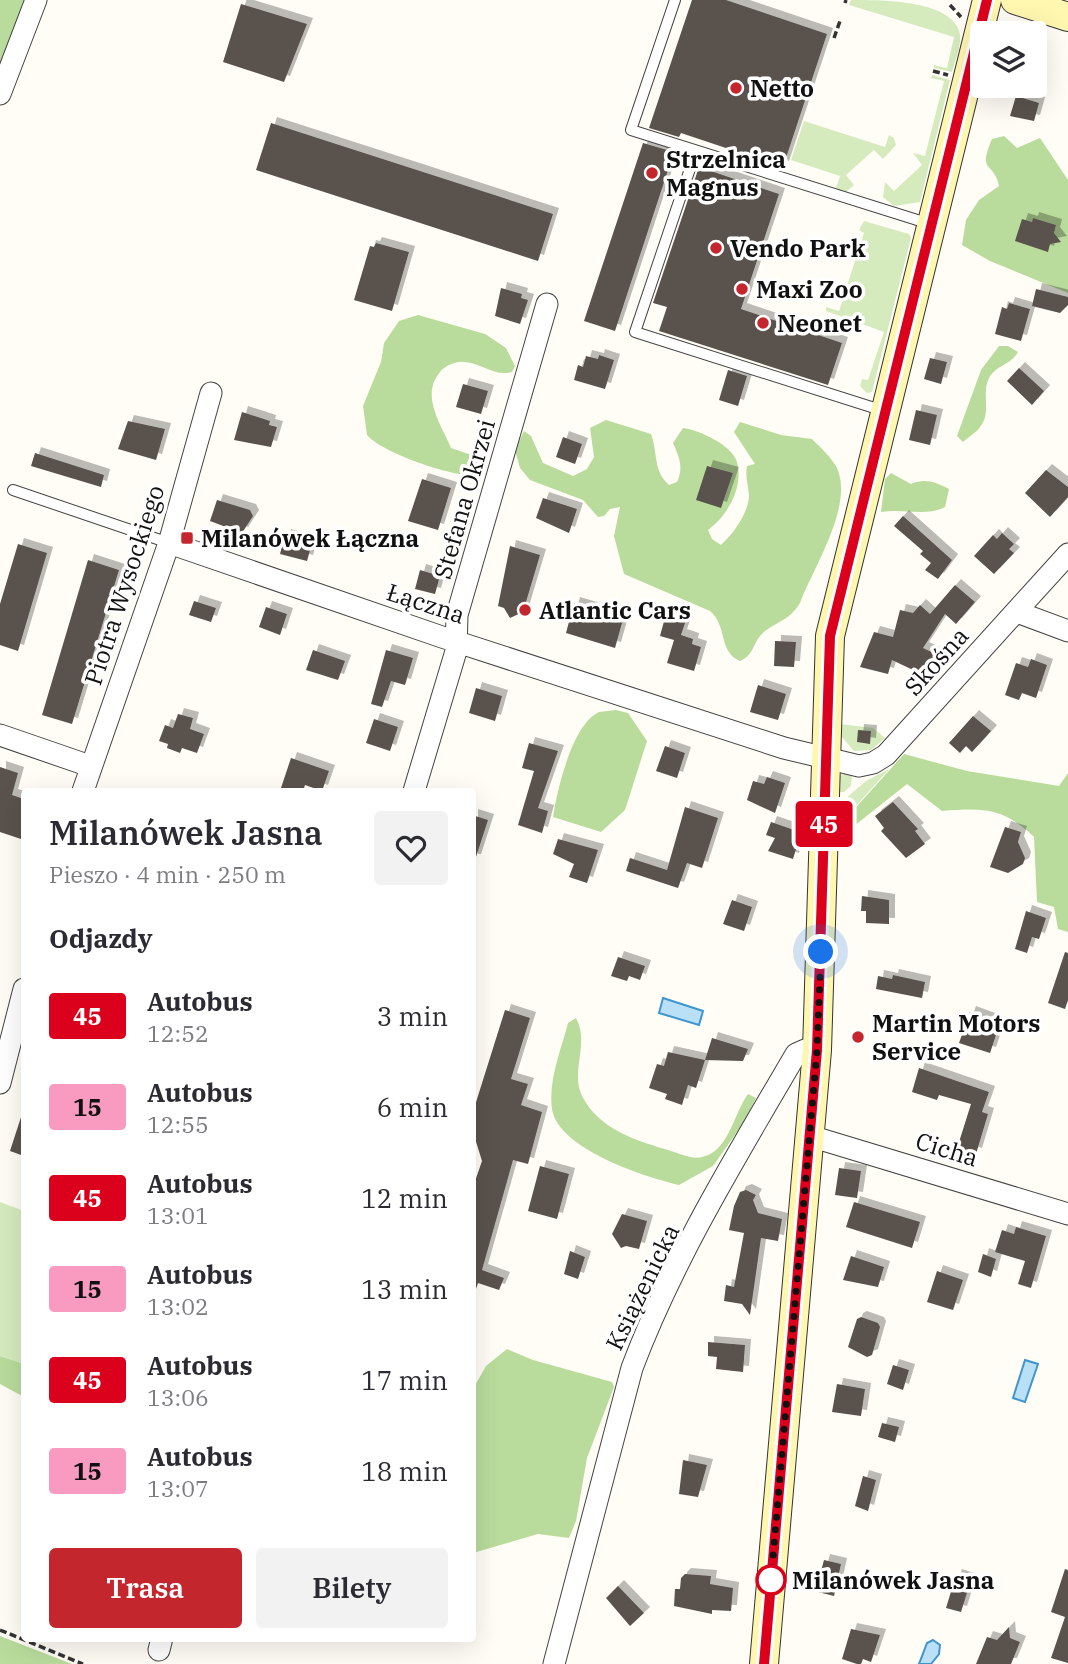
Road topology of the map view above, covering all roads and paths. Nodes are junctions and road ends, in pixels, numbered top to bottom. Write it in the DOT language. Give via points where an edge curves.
graph roads {
  1 [pos="36,0"];
  2 [pos="675,0"];
  3 [pos="987,0"];
  4 [pos="1015,0"];
  5 [pos="1068,17"];
  6 [pos="840,21"];
  7 [pos="834,38"];
  8 [pos="0,94"];
  9 [pos="696,151"];
  10 [pos="930,224"];
  11 [pos="547,304"];
  12 [pos="211,393"];
  13 [pos="885,412"];
  14 [pos="13,490"];
  15 [pos="169,543"];
  16 [pos="1068,554"];
  17 [pos="1017,612"];
  18 [pos="1068,631"];
  19 [pos="457,641"];
  20 [pos="0,735"];
  21 [pos="825,760"];
  22 [pos="90,766"];
  23 [pos="84,788"];
  24 [pos="415,788"];
  25 [pos="21,1001"];
  26 [pos="817,1050"];
  27 [pos="0,1083"];
  28 [pos="810,1136"];
  29 [pos="1068,1214"];
  30 [pos="0,1630"];
  31 [pos="21,1639"];
  32 [pos="29,1642"];
  33 [pos="83,1664"];
  34 [pos="554,1664"];
  35 [pos="764,1664"];
  1 -- 8 [label="street"];
  2 -- 9 [label="lane" via="631,130"];
  3 -- 10 [label="street"];
  4 -- 5 [label="street"];
  6 -- 7 [label="path"];
  9 -- 10 [label="lane"];
  9 -- 13 [label="lane" via="635,332"];
  10 -- 13 [label="street"];
  11 -- 19 [label="street, Stefana Okrzei" via="457,615"];
  12 -- 15 [label="street, Piotra Wysockiego"];
  13 -- 21 [label="street" via="830,636"];
  14 -- 15 [label="lane, Łączna"];
  15 -- 19 [label="street, Łączna"];
  15 -- 22 [label="street, Piotra Wysockiego"];
  16 -- 17 [label="street, Skośna"];
  17 -- 18 [label="street"];
  17 -- 21 [label="street, Skośna" via="880,760 859,766"];
  19 -- 21 [label="street, Łączna"];
  19 -- 24 [label="street, Stefana Okrzei"];
  20 -- 22 [label="street"];
  21 -- 26 [label="street"];
  22 -- 23 [label="street, Piotra Wysockiego"];
  25 -- 27 [label="street"];
  26 -- 28 [label="street"];
  26 -- 34 [label="street, Książenicka" via="796,1054 645,1332"];
  28 -- 29 [label="street, Cicha"];
  28 -- 35 [label="street"];
  30 -- 31 [label="path"];
  32 -- 33 [label="path"];
}
